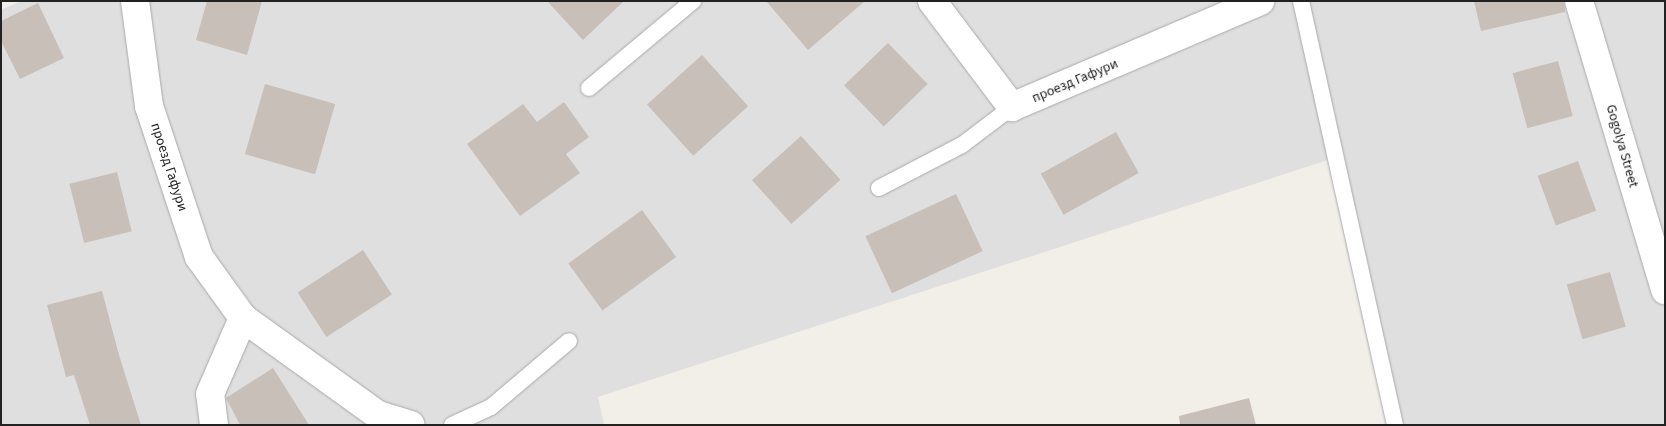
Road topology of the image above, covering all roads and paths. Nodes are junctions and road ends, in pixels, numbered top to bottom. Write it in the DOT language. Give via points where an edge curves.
graph roads {
  1 [pos="135,1"];
  2 [pos="693,1"];
  3 [pos="932,1"];
  4 [pos="1260,1"];
  5 [pos="1301,1"];
  6 [pos="1579,1"];
  7 [pos="589,88"];
  8 [pos="1012,107"];
  9 [pos="879,188"];
  10 [pos="1665,290"];
  11 [pos="242,318"];
  12 [pos="569,341"];
  13 [pos="214,425"];
  14 [pos="411,425"];
  15 [pos="452,425"];
  16 [pos="1395,425"];
  1 -- 11 [label="street, проезд Гафури" via="149,106 199,257"];
  2 -- 7 [label="lane"];
  3 -- 8 [label="street"];
  4 -- 8 [label="street, проезд Гафури"];
  5 -- 16 [label="lane"];
  6 -- 10 [label="street, Gogolya Street"];
  8 -- 9 [label="lane" via="962,146"];
  11 -- 13 [label="street" via="210,394"];
  11 -- 14 [label="street, проезд Гафури" via="378,415"];
  12 -- 15 [label="lane" via="491,407"];
}
